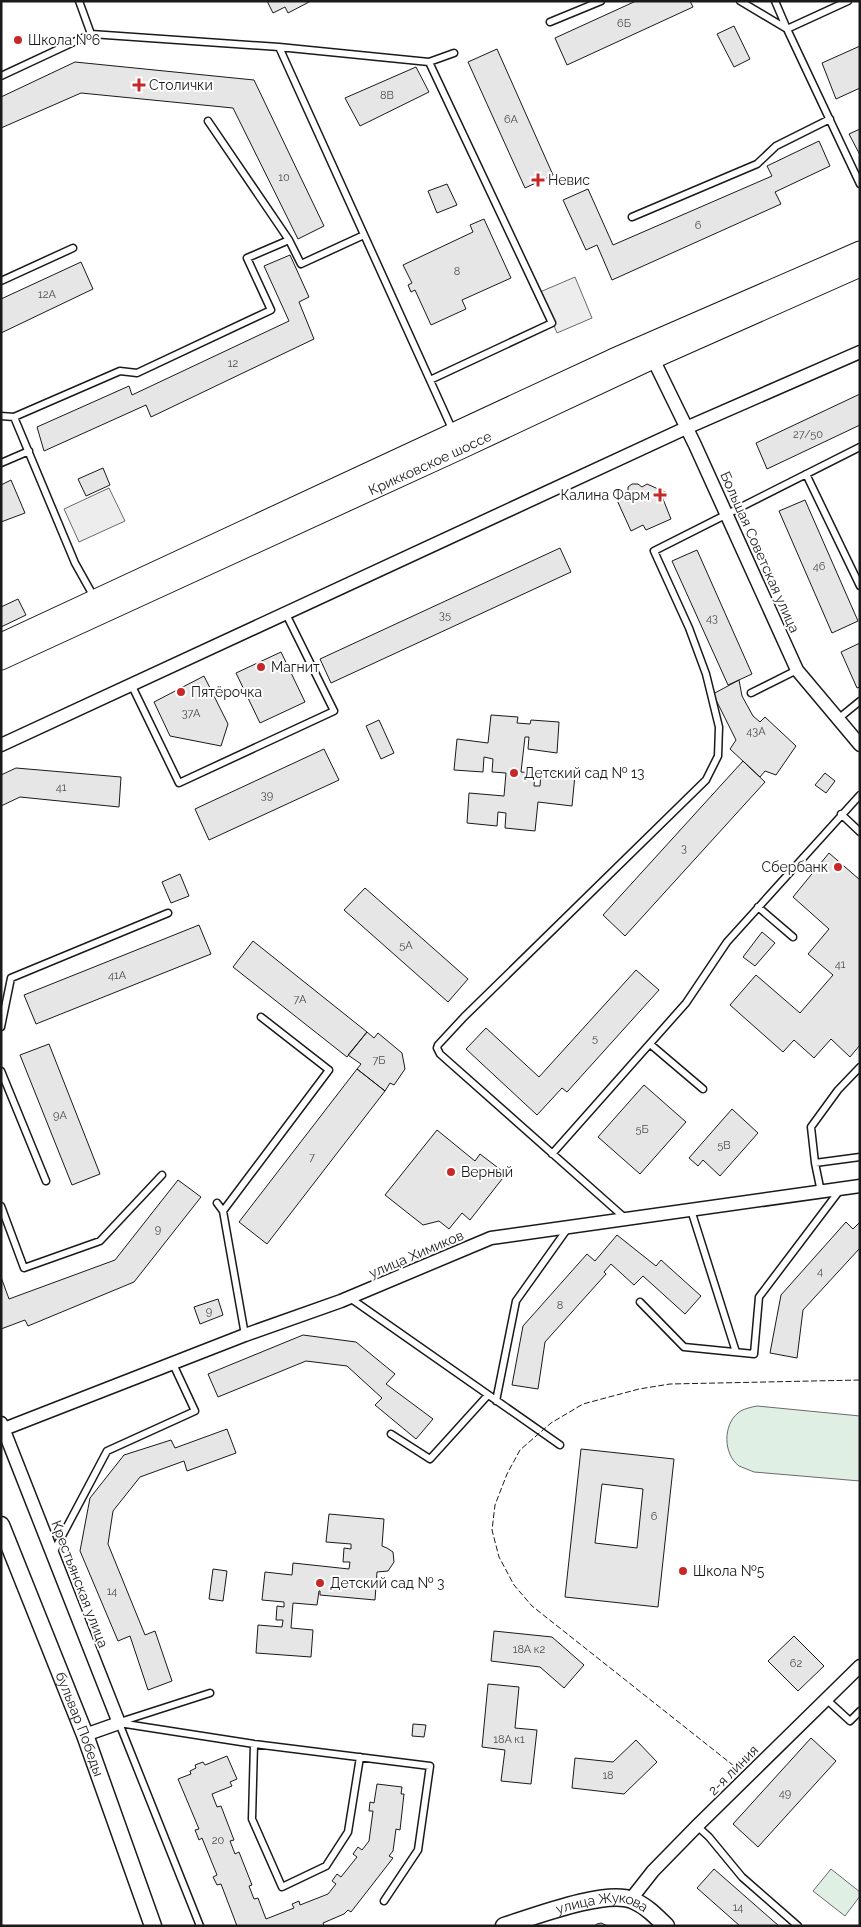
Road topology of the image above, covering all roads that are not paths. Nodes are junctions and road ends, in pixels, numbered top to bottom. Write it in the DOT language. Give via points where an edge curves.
graph roads {
  1 [pos="79,1"];
  2 [pos="600,1"];
  3 [pos="740,1"];
  4 [pos="774,1"];
  5 [pos="848,1"];
  6 [pos="550,22"];
  7 [pos="787,29"];
  8 [pos="91,34"];
  9 [pos="279,47"];
  10 [pos="454,52"];
  11 [pos="429,62"];
  12 [pos="1,76"];
  13 [pos="830,119"];
  14 [pos="208,121"];
  15 [pos="860,184"];
  16 [pos="632,217"];
  17 [pos="364,236"];
  18 [pos="289,240"];
  19 [pos="74,248"];
  20 [pos="860,251"];
  21 [pos="860,267"];
  22 [pos="1,281"];
  23 [pos="860,352"];
  24 [pos="653,359"];
  25 [pos="430,380"];
  26 [pos="1,416"];
  27 [pos="14,417"];
  28 [pos="686,428"];
  29 [pos="458,441"];
  30 [pos="860,447"];
  31 [pos="29,451"];
  32 [pos="1,464"];
  33 [pos="806,474"];
  34 [pos="726,514"];
  35 [pos="860,586"];
  36 [pos="99,606"];
  37 [pos="286,614"];
  38 [pos="1,643"];
  39 [pos="1,660"];
  40 [pos="797,670"];
  41 [pos="131,684"];
  42 [pos="751,693"];
  43 [pos="860,701"];
  44 [pos="838,719"];
  45 [pos="1,745"];
  46 [pos="860,745"];
  47 [pos="860,795"];
  48 [pos="841,814"];
  49 [pos="860,832"];
  50 [pos="758,906"];
  51 [pos="168,913"];
  52 [pos="793,937"];
  53 [pos="261,1018"];
  54 [pos="1,1026"];
  55 [pos="650,1044"];
  56 [pos="860,1067"];
  57 [pos="1,1071"];
  58 [pos="703,1089"];
  59 [pos="552,1154"];
  60 [pos="860,1157"];
  61 [pos="815,1163"];
  62 [pos="162,1175"];
  63 [pos="46,1181"];
  64 [pos="860,1186"];
  65 [pos="840,1189"];
  66 [pos="820,1192"];
  67 [pos="217,1202"];
  68 [pos="1,1206"];
  69 [pos="691,1210"];
  70 [pos="223,1211"];
  71 [pos="626,1219"];
  72 [pos="568,1227"];
  73 [pos="350,1298"];
  74 [pos="640,1302"];
  75 [pos="245,1336"];
  76 [pos="736,1352"];
  77 [pos="173,1364"];
  78 [pos="488,1396"];
  79 [pos="496,1401"];
  80 [pos="2,1426"];
  81 [pos="391,1434"];
  82 [pos="560,1445"];
  83 [pos="1,1525"];
  84 [pos="6,1553"];
  85 [pos="52,1554"];
  86 [pos="860,1666"];
  87 [pos="210,1693"];
  88 [pos="826,1700"];
  89 [pos="860,1711"];
  90 [pos="119,1723"];
  91 [pos="85,1735"];
  92 [pos="254,1744"];
  93 [pos="360,1757"];
  94 [pos="697,1826"];
  95 [pos="631,1899"];
  96 [pos="384,1901"];
  97 [pos="153,1926"];
  98 [pos="200,1926"];
  99 [pos="504,1926"];
  100 [pos="666,1926"];
  101 [pos="798,1926"];
  1 -- 8 [label="lane"];
  2 -- 6 [label="lane"];
  3 -- 7 [label="lane"];
  4 -- 7 [label="lane"];
  5 -- 7 [label="lane"];
  7 -- 13 [label="lane"];
  8 -- 9 [label="lane"];
  8 -- 12 [label="lane"];
  9 -- 11 [label="lane"];
  9 -- 17 [label="lane"];
  10 -- 11 [label="lane"];
  11 -- 25 [label="lane" via="552,323"];
  13 -- 15 [label="lane"];
  13 -- 16 [label="lane" via="776,146 757,164"];
  14 -- 18 [label="lane"];
  17 -- 18 [label="lane" via="301,264"];
  17 -- 25 [label="lane"];
  18 -- 27 [label="lane" via="247,258 271,310 137,373 120,371"];
  19 -- 22 [label="lane"];
  20 -- 29 [label="main road" via="612,359"];
  21 -- 24 [label="main road, Крикковское шоссе"];
  23 -- 28 [label="street"];
  24 -- 28 [label="street, Большая Советская улица"];
  24 -- 29 [label="main road, Крикковское шоссе"];
  25 -- 29 [label="lane"];
  26 -- 27 [label="lane"];
  27 -- 31 [label="lane"];
  28 -- 34 [label="street, Большая Советская улица"];
  28 -- 37 [label="street"];
  29 -- 36 [label="main road, Крикковское шоссе"];
  30 -- 33 [label="lane"];
  31 -- 32 [label="lane"];
  31 -- 36 [label="lane" via="75,563"];
  33 -- 34 [label="lane"];
  33 -- 35 [label="lane"];
  34 -- 40 [label="street, Большая Советская улица"];
  34 -- 59 [label="lane" via="654,551 706,674 717,722 718,756 706,780 437,1048"];
  36 -- 38 [label="main road"];
  36 -- 39 [label="main road, Крикковское шоссе"];
  37 -- 41 [label="street"];
  37 -- 41 [label="lane" via="334,711 178,783"];
  40 -- 42 [label="lane"];
  40 -- 44 [label="street, Большая Советская улица"];
  41 -- 45 [label="street"];
  43 -- 44 [label="lane"];
  44 -- 46 [label="street, Большая Советская улица"];
  47 -- 48 [label="lane"];
  48 -- 49 [label="lane"];
  48 -- 50 [label="lane"];
  50 -- 52 [label="lane"];
  50 -- 55 [label="lane" via="727,942 686,1003"];
  51 -- 54 [label="lane" via="11,978"];
  53 -- 70 [label="lane" via="329,1070"];
  55 -- 58 [label="lane"];
  55 -- 59 [label="lane"];
  56 -- 61 [label="lane" via="811,1127"];
  57 -- 63 [label="lane"];
  59 -- 71 [label="lane"];
  60 -- 61 [label="lane"];
  61 -- 66 [label="lane"];
  62 -- 68 [label="lane" via="100,1241 24,1268"];
  64 -- 65 [label="street, улица Химиков"];
  65 -- 66 [label="street, улица Химиков"];
  65 -- 76 [label="lane" via="759,1298 754,1354"];
  66 -- 69 [label="street, улица Химиков"];
  67 -- 70 [label="lane"];
  69 -- 71 [label="street, улица Химиков"];
  69 -- 76 [label="lane"];
  70 -- 75 [label="lane"];
  71 -- 72 [label="street, улица Химиков"];
  72 -- 73 [label="street, улица Химиков" via="491,1238"];
  72 -- 79 [label="lane" via="516,1301"];
  73 -- 75 [label="street, улица Химиков"];
  73 -- 78 [label="lane"];
  74 -- 76 [label="lane" via="684,1347"];
  75 -- 77 [label="street, улица Химиков"];
  77 -- 80 [label="street, улица Химиков"];
  77 -- 85 [label="lane" via="195,1411 107,1451"];
  78 -- 79 [label="lane"];
  78 -- 81 [label="lane" via="430,1459"];
  79 -- 82 [label="lane"];
  80 -- 85 [label="street, Крестьянская улица"];
  83 -- 84 [label="street, бульвар Победы"];
  84 -- 91 [label="street, бульвар Победы"];
  85 -- 90 [label="street, Крестьянская улица"];
  86 -- 88 [label="street, 2-я линия"];
  87 -- 90 [label="lane"];
  88 -- 89 [label="lane" via="850,1721"];
  88 -- 94 [label="street, 2-я линия"];
  90 -- 91 [label="street"];
  90 -- 92 [label="lane"];
  90 -- 98 [label="lane"];
  91 -- 97 [label="street, бульвар Победы"];
  92 -- 93 [label="lane"];
  92 -- 93 [label="lane" via="252,1819 282,1887 326,1866 348,1832"];
  93 -- 96 [label="lane" via="430,1766 418,1850"];
  94 -- 95 [label="street, 2-я линия"];
  94 -- 101 [label="lane" via="742,1877"];
  95 -- 99 [label="street, улица Жукова" via="606,1897"];
  95 -- 100 [label="street, улица Жукова"];
}
